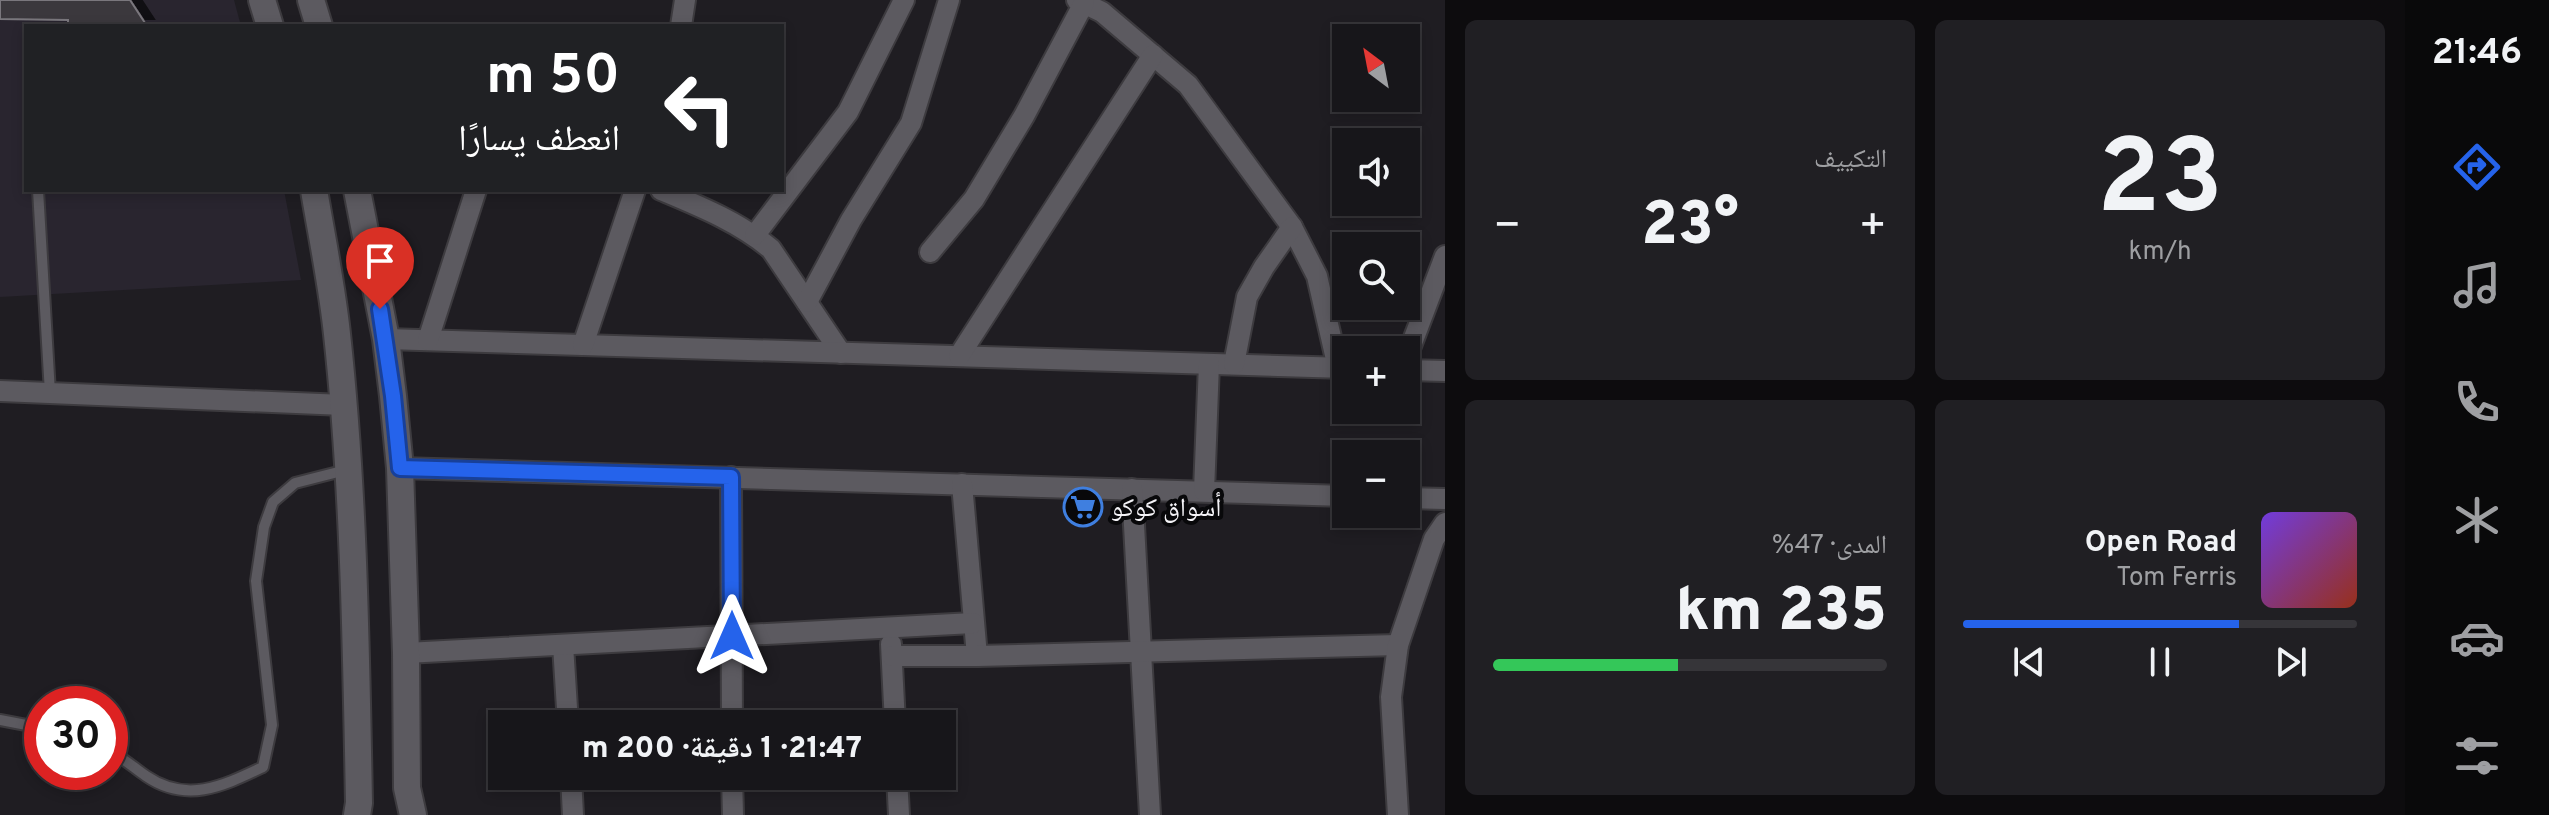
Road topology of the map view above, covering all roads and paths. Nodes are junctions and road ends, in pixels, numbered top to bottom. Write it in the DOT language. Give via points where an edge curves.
graph roads {
  1 [pos="262,0"];
  2 [pos="311,0"];
  3 [pos="685,0"];
  4 [pos="904,0"];
  5 [pos="949,0"];
  6 [pos="1093,4"];
  7 [pos="269,24"];
  8 [pos="318,24"];
  9 [pos="681,24"];
  10 [pos="1153,55"];
  11 [pos="38,192"];
  12 [pos="314,192"];
  13 [pos="357,192"];
  14 [pos="475,192"];
  15 [pos="634,192"];
  16 [pos="666,192"];
  17 [pos="1292,227"];
  18 [pos="755,235"];
  19 [pos="930,252"];
  20 [pos="1445,256"];
  21 [pos="807,302"];
  22 [pos="1333,336"];
  23 [pos="1415,336"];
  24 [pos="386,339"];
  25 [pos="428,340"];
  26 [pos="583,345"];
  27 [pos="841,353"];
  28 [pos="959,356"];
  29 [pos="1209,364"];
  30 [pos="1234,364"];
  31 [pos="1332,368"];
  32 [pos="1420,370"];
  33 [pos="1445,371"];
  34 [pos="0,391"];
  35 [pos="50,393"];
  36 [pos="344,405"];
  37 [pos="400,468"];
  38 [pos="348,469"];
  39 [pos="731,477"];
  40 [pos="962,484"];
  41 [pos="1132,489"];
  42 [pos="1204,491"];
  43 [pos="1332,496"];
  44 [pos="1420,498"];
  45 [pos="1445,499"];
  46 [pos="1445,523"];
  47 [pos="973,623"];
  48 [pos="890,628"];
  49 [pos="732,636"];
  50 [pos="563,645"];
  51 [pos="1398,645"];
  52 [pos="1140,652"];
  53 [pos="406,653"];
  54 [pos="892,656"];
  55 [pos="977,656"];
  56 [pos="567,710"];
  57 [pos="732,710"];
  58 [pos="894,710"];
  59 [pos="0,720"];
  60 [pos="24,725"];
  61 [pos="128,762"];
  62 [pos="572,790"];
  63 [pos="732,790"];
  64 [pos="898,790"];
  65 [pos="357,815"];
  66 [pos="413,815"];
  67 [pos="573,815"];
  68 [pos="733,815"];
  69 [pos="899,815"];
  70 [pos="1150,815"];
  71 [pos="1398,815"];
  1 -- 7 [label="street"];
  2 -- 8 [label="street"];
  3 -- 9 [label="street"];
  4 -- 18 [label="street" via="848,112"];
  5 -- 21 [label="street" via="911,123"];
  6 -- 10 [label="street"];
  6 -- 19 [label="street" via="974,199"];
  10 -- 17 [label="street" via="1188,85"];
  10 -- 28 [label="street"];
  11 -- 35 [label="lane"];
  12 -- 36 [label="street"];
  13 -- 24 [label="street"];
  14 -- 25 [label="street"];
  15 -- 26 [label="street"];
  16 -- 18 [label="street"];
  17 -- 22 [label="street" via="1317,276"];
  17 -- 30 [label="street" via="1247,297"];
  18 -- 21 [label="street" via="771,249"];
  20 -- 23 [label="street"];
  21 -- 27 [label="street"];
  24 -- 25 [label="street"];
  24 -- 37 [label="street"];
  25 -- 26 [label="street"];
  26 -- 27 [label="street"];
  27 -- 28 [label="street"];
  28 -- 29 [label="street"];
  29 -- 30 [label="street"];
  29 -- 42 [label="street"];
  30 -- 31 [label="street"];
  32 -- 33 [label="street"];
  34 -- 35 [label="street"];
  35 -- 36 [label="street"];
  36 -- 38 [label="street"];
  37 -- 39 [label="street"];
  37 -- 53 [label="street"];
  38 -- 61 [label="lane" via="295,483 273,502 264,527 256,581 272,725 263,767 222,787 179,791"];
  38 -- 65 [label="street"];
  39 -- 40 [label="street"];
  39 -- 49 [label="street"];
  40 -- 41 [label="street"];
  40 -- 47 [label="street"];
  41 -- 42 [label="street"];
  41 -- 52 [label="street"];
  42 -- 43 [label="street"];
  44 -- 45 [label="street"];
  46 -- 51 [label="street" via="1434,539"];
  47 -- 48 [label="street"];
  47 -- 55 [label="street"];
  48 -- 49 [label="street"];
  48 -- 54 [label="street"];
  49 -- 50 [label="street"];
  49 -- 57 [label="street"];
  50 -- 53 [label="street"];
  50 -- 56 [label="street"];
  51 -- 52 [label="street"];
  51 -- 71 [label="street" via="1391,697"];
  52 -- 55 [label="street"];
  52 -- 70 [label="street"];
  53 -- 66 [label="street" via="407,788"];
  54 -- 55 [label="street"];
  54 -- 58 [label="street"];
  59 -- 60 [label="lane"];
  62 -- 67 [label="street"];
  63 -- 68 [label="street"];
  64 -- 69 [label="street"];
}
